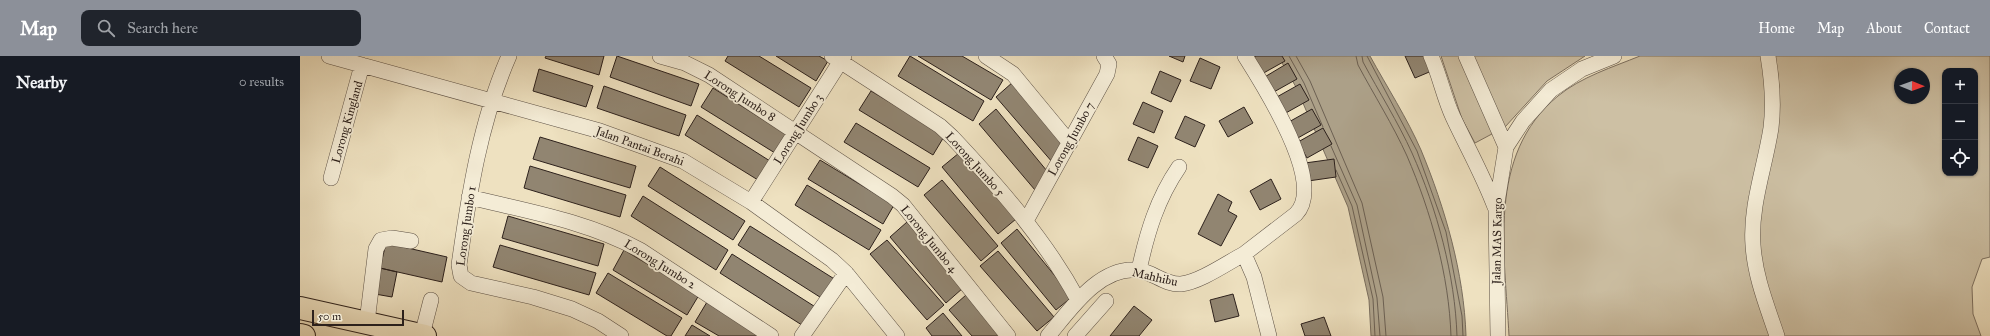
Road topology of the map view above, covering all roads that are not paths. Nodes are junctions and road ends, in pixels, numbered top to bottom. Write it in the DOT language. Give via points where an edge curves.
graph roads {
  1 [pos="329,56"];
  2 [pos="509,56"];
  3 [pos="660,56"];
  4 [pos="986,56"];
  5 [pos="1104,56"];
  6 [pos="1245,56"];
  7 [pos="1431,56"];
  8 [pos="1466,56"];
  9 [pos="1614,56"];
  10 [pos="1768,56"];
  11 [pos="839,58"];
  12 [pos="362,65"];
  13 [pos="491,101"];
  14 [pos="795,132"];
  15 [pos="1070,143"];
  16 [pos="1506,147"];
  17 [pos="1179,167"];
  18 [pos="331,178"];
  19 [pos="469,197"];
  20 [pos="751,202"];
  21 [pos="1496,209"];
  22 [pos="1026,221"];
  23 [pos="411,241"];
  24 [pos="1244,254"];
  25 [pos="1139,270"];
  26 [pos="846,273"];
  27 [pos="431,300"];
  28 [pos="1106,301"];
  29 [pos="1074,304"];
  30 [pos="300,308"];
  31 [pos="367,322"];
  32 [pos="1086,324"];
  33 [pos="300,335"];
  34 [pos="424,335"];
  35 [pos="304,336"];
  36 [pos="621,336"];
  37 [pos="771,336"];
  38 [pos="802,336"];
  39 [pos="897,336"];
  40 [pos="1008,336"];
  41 [pos="1048,336"];
  42 [pos="1075,336"];
  43 [pos="1269,336"];
  44 [pos="1498,336"];
  45 [pos="1777,336"];
  1 -- 12 [label="street, Jalan Pantai Berahi"];
  2 -- 13 [label="street, Lorong Jumbo 1"];
  3 -- 14 [label="street, Lorong Jumbo 8" via="685,63 709,75"];
  4 -- 15 [label="street" via="1013,74"];
  5 -- 15 [label="street, Lorong Jumbo 7" via="1109,64 1107,74"];
  6 -- 24 [label="street, Mahhibu" via="1281,117 1300,164 1305,191 1301,209"];
  7 -- 21 [label="street" via="1452,116 1486,182"];
  8 -- 16 [label="street"];
  9 -- 16 [label="street, Jalan MAS Kargo" via="1582,70 1551,90 1523,121"];
  10 -- 45 [label="street" via="1773,104 1771,128 1759,187 1753,245 1757,277"];
  11 -- 14 [label="street, Lorong Jumbo 3"];
  11 -- 22 [label="street, Lorong Jumbo 5" via="940,126"];
  12 -- 13 [label="street, Jalan Pantai Berahi"];
  12 -- 18 [label="street, Lorong Kingland"];
  13 -- 19 [label="street, Lorong Jumbo 1"];
  13 -- 20 [label="street, Jalan Pantai Berahi" via="600,131 653,149 698,169"];
  14 -- 20 [label="street, Lorong Jumbo 3"];
  14 -- 40 [label="street, Lorong Jumbo 4" via="880,187 903,205"];
  15 -- 22 [label="street, Lorong Jumbo 7"];
  16 -- 21 [label="street, Jalan MAS Kargo"];
  17 -- 25 [label="street" via="1167,184 1155,210"];
  19 -- 36 [label="street, Lorong Jumbo 1" via="459,265 464,280 572,308"];
  19 -- 37 [label="street, Lorong Jumbo 2" via="586,226 622,240"];
  20 -- 26 [label="street, Jalan Pantai Berahi" via="814,246"];
  21 -- 44 [label="street, Jalan MAS Kargo"];
  22 -- 29 [label="street, Lorong Jumbo 5" via="1055,260"];
  23 -- 31 [label="street" via="392,238 381,240 376,249"];
  24 -- 25 [label="street, Mahhibu" via="1189,283 1173,284"];
  24 -- 43 [label="street" via="1254,277"];
  25 -- 29 [label="street, Mahhibu" via="1114,272 1106,276"];
  26 -- 38 [label="street"];
  26 -- 39 [label="street, Jalan Pantai Berahi"];
  27 -- 34 [label="street"];
  28 -- 32 [label="street"];
  29 -- 32 [label="street, Lorong Jumbo 5"];
  29 -- 41 [label="street, Mahhibu"];
  30 -- 31 [label="highway"];
  31 -- 34 [label="highway"];
  32 -- 42 [label="street"];
  33 -- 35 [label="highway"];
}
